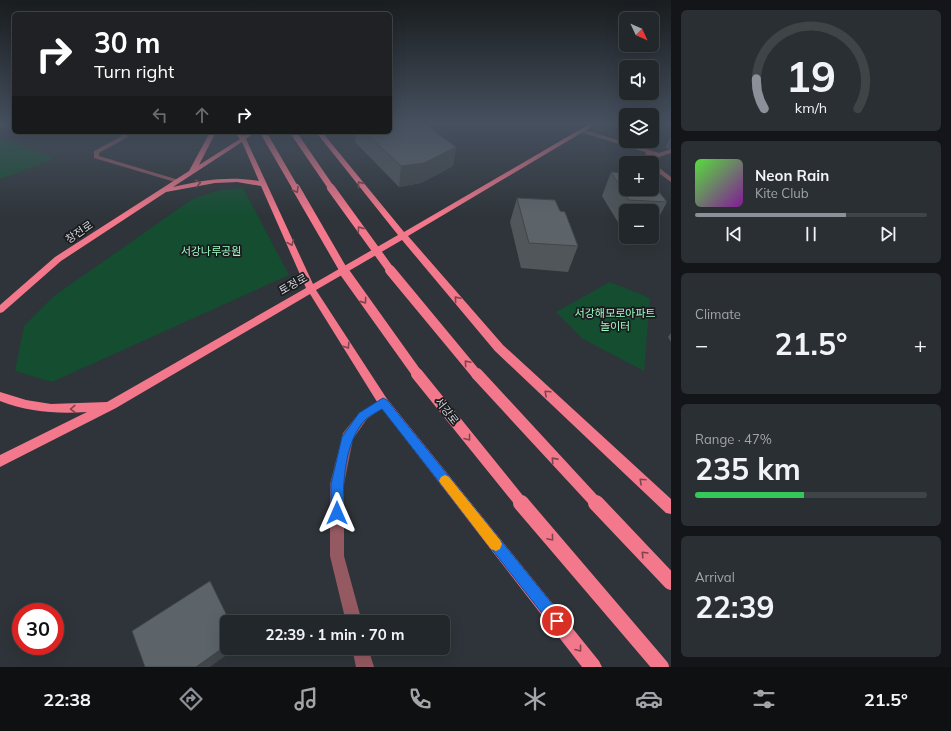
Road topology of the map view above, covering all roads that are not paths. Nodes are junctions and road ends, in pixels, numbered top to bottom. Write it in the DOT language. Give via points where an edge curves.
graph roads {
  1 [pos="96,154"];
  2 [pos="201,154"];
  3 [pos="220,154"];
  4 [pos="250,154"];
  5 [pos="275,154"];
  6 [pos="308,154"];
  7 [pos="337,154"];
  8 [pos="543,154"];
  9 [pos="648,154"];
  10 [pos="192,172"];
  11 [pos="671,180"];
  12 [pos="177,181"];
  13 [pos="263,184"];
  14 [pos="160,192"];
  15 [pos="403,236"];
  16 [pos="311,289"];
  17 [pos="0,310"];
  18 [pos="0,396"];
  19 [pos="383,402"];
  20 [pos="112,405"];
  21 [pos="0,461"];
  22 [pos="671,508"];
  23 [pos="671,582"];
  24 [pos="352,615"];
  25 [pos="362,655"];
  26 [pos="365,667"];
  27 [pos="593,667"];
  28 [pos="662,667"];
  1 -- 12 [label="street" via="96,157"];
  2 -- 10 [label="main road"];
  3 -- 10 [label="main road, 창전로"];
  4 -- 13 [label="main road"];
  5 -- 28 [label="main road, 서강로, one-way, bridge" via="345,274 406,360 509,489"];
  23 -- 6 [label="main road, one-way, bridge" via="558,463 413,299 369,242"];
  15 -- 7 [label="main road, one-way"];
  8 -- 15 [label="main road, 토정로"];
  9 -- 11 [label="street" via="655,168"];
  10 -- 12 [label="main road, 창전로"];
  12 -- 14 [label="main road, 창전로"];
  14 -- 13 [label="main road, one-way" via="223,179"];
  13 -- 16 [label="main road, one-way"];
  14 -- 17 [label="main road, 창전로" via="58,259"];
  15 -- 16 [label="main road, 토정로"];
  22 -- 15 [label="main road, one-way" via="499,348"];
  16 -- 19 [label="main road, one-way"];
  16 -- 20 [label="main road, 토정로"];
  20 -- 18 [label="main road, one-way" via="74,409 42,408"];
  19 -- 24 [label="street" via="363,416 347,437 337,484 337,556"];
  19 -- 27 [label="main road, one-way"];
  20 -- 21 [label="main road, 토정로"];
  25 -- 26 [label="street"];
}
